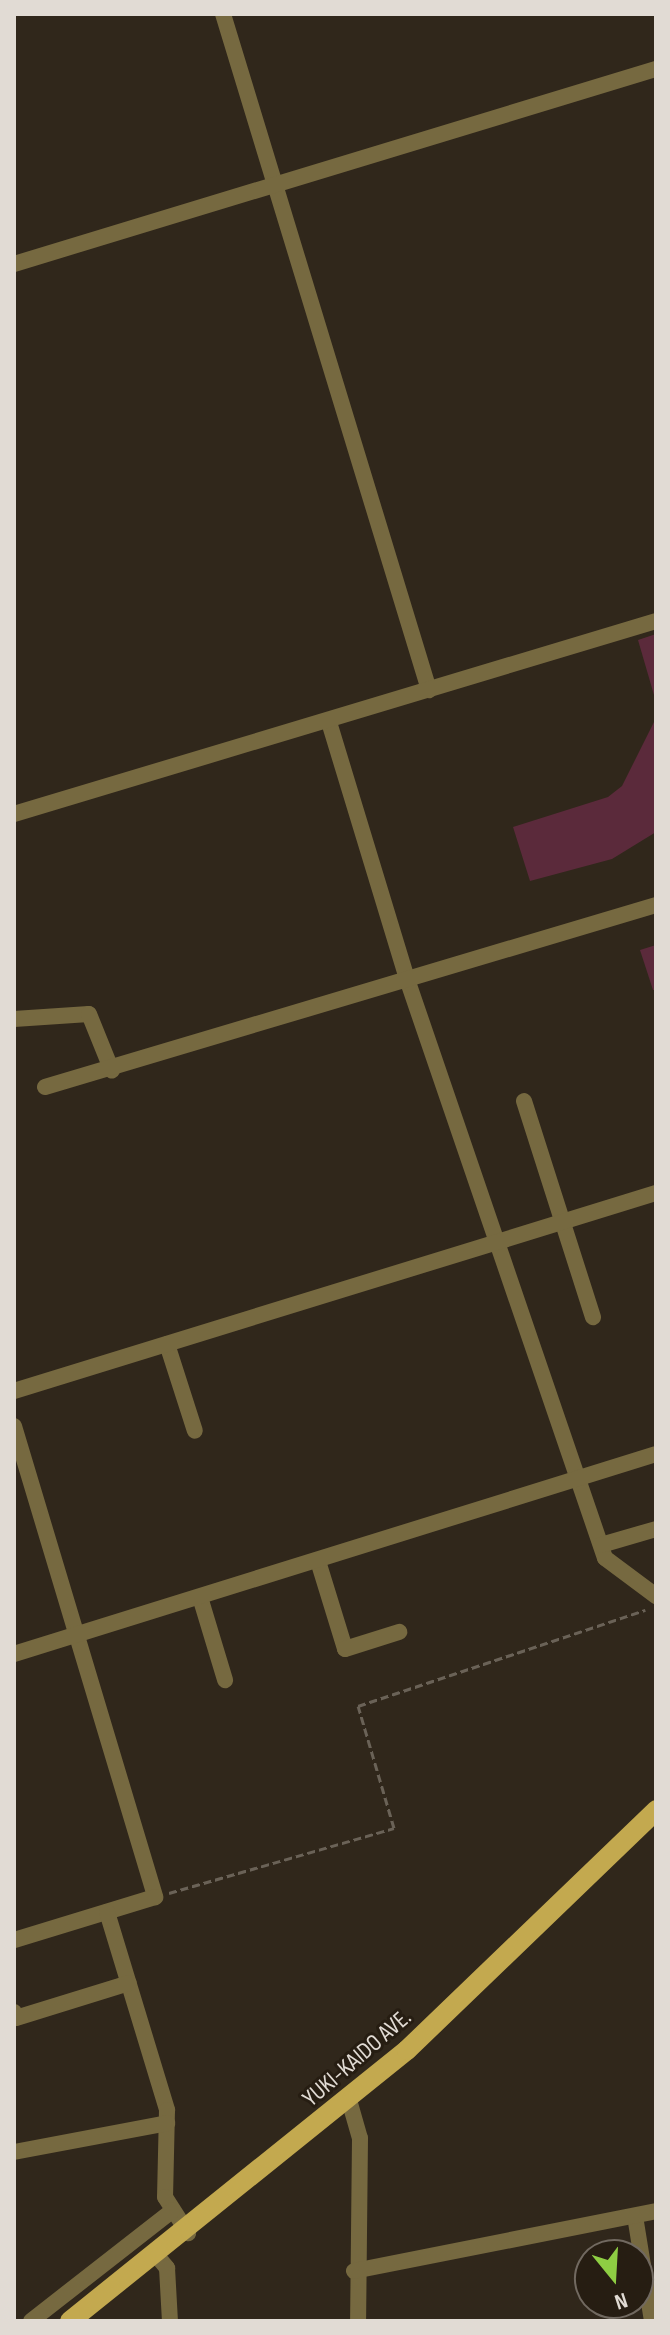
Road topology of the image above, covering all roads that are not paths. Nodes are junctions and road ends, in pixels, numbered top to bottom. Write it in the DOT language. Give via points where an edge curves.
graph roads {
  1 [pos="223,14"];
  2 [pos="656,69"];
  3 [pos="275,184"];
  4 [pos="14,264"];
  5 [pos="656,621"];
  6 [pos="429,690"];
  7 [pos="329,722"];
  8 [pos="14,814"];
  9 [pos="656,905"];
  10 [pos="407,979"];
  11 [pos="14,1019"];
  12 [pos="112,1071"];
  13 [pos="45,1087"];
  14 [pos="524,1101"];
  15 [pos="656,1193"];
  16 [pos="563,1222"];
  17 [pos="502,1241"];
  18 [pos="593,1317"];
  19 [pos="167,1344"];
  20 [pos="14,1391"];
  21 [pos="14,1426"];
  22 [pos="195,1431"];
  23 [pos="656,1454"];
  24 [pos="578,1481"];
  25 [pos="656,1529"];
  26 [pos="601,1545"];
  27 [pos="318,1561"];
  28 [pos="656,1596"];
  29 [pos="200,1597"];
  30 [pos="399,1632"];
  31 [pos="78,1634"];
  32 [pos="14,1654"];
  33 [pos="225,1680"];
  34 [pos="656,1810"];
  35 [pos="107,1912"];
  36 [pos="14,1940"];
  37 [pos="129,1983"];
  38 [pos="14,2012"];
  39 [pos="349,2100"];
  40 [pos="167,2123"];
  41 [pos="14,2152"];
  42 [pos="173,2210"];
  43 [pos="656,2211"];
  44 [pos="635,2216"];
  45 [pos="188,2233"];
  46 [pos="157,2256"];
  47 [pos="354,2271"];
  48 [pos="92,2291"];
  49 [pos="31,2321"];
  50 [pos="70,2321"];
  51 [pos="170,2321"];
  52 [pos="358,2321"];
  53 [pos="652,2321"];
  1 -- 3 [label="street"];
  2 -- 3 [label="street"];
  3 -- 4 [label="street"];
  3 -- 6 [label="street"];
  5 -- 6 [label="street"];
  6 -- 7 [label="street"];
  7 -- 8 [label="street"];
  7 -- 10 [label="street"];
  9 -- 10 [label="street"];
  10 -- 12 [label="street"];
  10 -- 17 [label="street"];
  11 -- 12 [label="street" via="89,1014"];
  12 -- 13 [label="street"];
  14 -- 16 [label="street"];
  15 -- 16 [label="street"];
  16 -- 17 [label="street"];
  16 -- 18 [label="street"];
  17 -- 19 [label="street"];
  17 -- 24 [label="street"];
  19 -- 20 [label="street"];
  19 -- 22 [label="street"];
  21 -- 31 [label="street"];
  23 -- 24 [label="street"];
  24 -- 26 [label="street"];
  24 -- 27 [label="street"];
  25 -- 26 [label="street"];
  26 -- 28 [label="street" via="605,1558"];
  27 -- 29 [label="street"];
  27 -- 30 [label="street" via="345,1649"];
  29 -- 31 [label="street"];
  29 -- 33 [label="street"];
  31 -- 32 [label="street"];
  31 -- 35 [label="street" via="155,1897"];
  34 -- 39 [label="main road, YUKI-KAIDO AVE."];
  35 -- 36 [label="street"];
  35 -- 37 [label="street"];
  37 -- 38 [label="street" via="16,2018"];
  37 -- 40 [label="street"];
  39 -- 45 [label="main road, YUKI-KAIDO AVE."];
  39 -- 47 [label="street" via="360,2138"];
  40 -- 41 [label="street"];
  40 -- 42 [label="street" via="165,2197"];
  42 -- 45 [label="street"];
  42 -- 48 [label="street"];
  43 -- 44 [label="street"];
  44 -- 47 [label="street"];
  44 -- 53 [label="street"];
  45 -- 46 [label="main road, YUKI-KAIDO AVE."];
  46 -- 48 [label="main road, YUKI-KAIDO AVE."];
  46 -- 51 [label="street" via="167,2268"];
  47 -- 52 [label="street"];
  48 -- 49 [label="street"];
  48 -- 50 [label="main road, YUKI-KAIDO AVE."];
}
